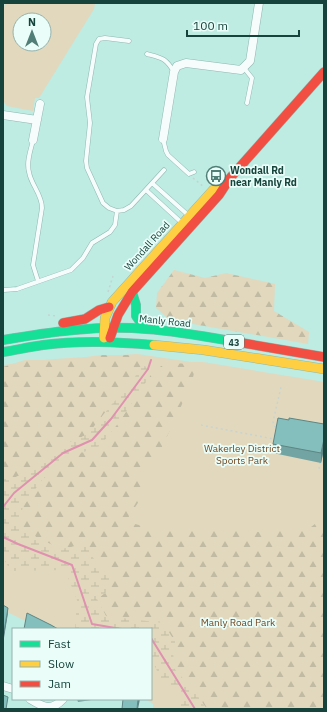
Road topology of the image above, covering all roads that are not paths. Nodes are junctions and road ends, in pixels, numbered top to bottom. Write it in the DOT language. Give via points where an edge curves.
graph roads {
  1 [pos="259,3"];
  2 [pos="129,41"];
  3 [pos="147,54"];
  4 [pos="244,68"];
  5 [pos="174,72"];
  6 [pos="324,72"];
  7 [pos="247,103"];
  8 [pos="40,104"];
  9 [pos="3,115"];
  10 [pos="37,120"];
  11 [pos="163,139"];
  12 [pos="33,140"];
  13 [pos="164,170"];
  14 [pos="194,172"];
  15 [pos="230,178"];
  16 [pos="152,183"];
  17 [pos="146,190"];
  18 [pos="117,211"];
  19 [pos="189,216"];
  20 [pos="182,223"];
  21 [pos="38,281"];
  22 [pos="4,290"];
  23 [pos="132,292"];
  24 [pos="109,306"];
  25 [pos="109,328"];
  26 [pos="145,329"];
  27 [pos="3,335"];
  28 [pos="3,340"];
  29 [pos="107,342"];
  30 [pos="3,352"];
  31 [pos="324,357"];
  32 [pos="324,370"];
  33 [pos="32,700"];
  34 [pos="62,700"];
  1 -- 4 [label="street" via="250,61"];
  2 -- 18 [label="lane" via="99,39 96,44 88,97 90,123 87,168 104,203 108,208"];
  3 -- 5 [label="lane" via="163,58"];
  4 -- 5 [label="street" via="241,70 186,63 177,66"];
  4 -- 7 [label="lane" via="254,78"];
  5 -- 11 [label="street"];
  6 -- 15 [label="main road, Wondall Road"];
  8 -- 10 [label="street"];
  9 -- 10 [label="street"];
  10 -- 12 [label="street"];
  11 -- 14 [label="lane" via="168,155 189,174"];
  12 -- 21 [label="lane" via="29,174 42,200 33,265"];
  13 -- 16 [label="lane"];
  15 -- 19 [label="main road, Wondall Road" via="212,190"];
  15 -- 23 [label="main road, Wondall Road" via="219,195"];
  16 -- 17 [label="lane"];
  16 -- 19 [label="lane"];
  17 -- 18 [label="lane" via="131,206"];
  17 -- 20 [label="lane"];
  18 -- 21 [label="lane" via="115,225 110,232 92,243 77,265 71,270"];
  19 -- 20 [label="main road, Wondall Road"];
  20 -- 24 [label="main road, Wondall Road"];
  21 -- 22 [label="lane" via="17,289"];
  23 -- 25 [label="main road, Wondall Road"];
  23 -- 26 [label="main road" via="136,316"];
  24 -- 25 [label="main road, Wondall Road" via="105,318"];
  24 -- 27 [label="main road" via="85,319"];
  25 -- 26 [label="main road, Manly Road / 43"];
  25 -- 28 [label="main road, Manly Road / 43" via="60,331"];
  25 -- 29 [label="main road, Wondall Road"];
  26 -- 31 [label="main road, Manly Road / 43" via="190,334"];
  29 -- 30 [label="main road, 43" via="47,345"];
  29 -- 32 [label="main road, 43" via="168,345"];
  33 -- 34 [label="street" via="46,708"];
}
